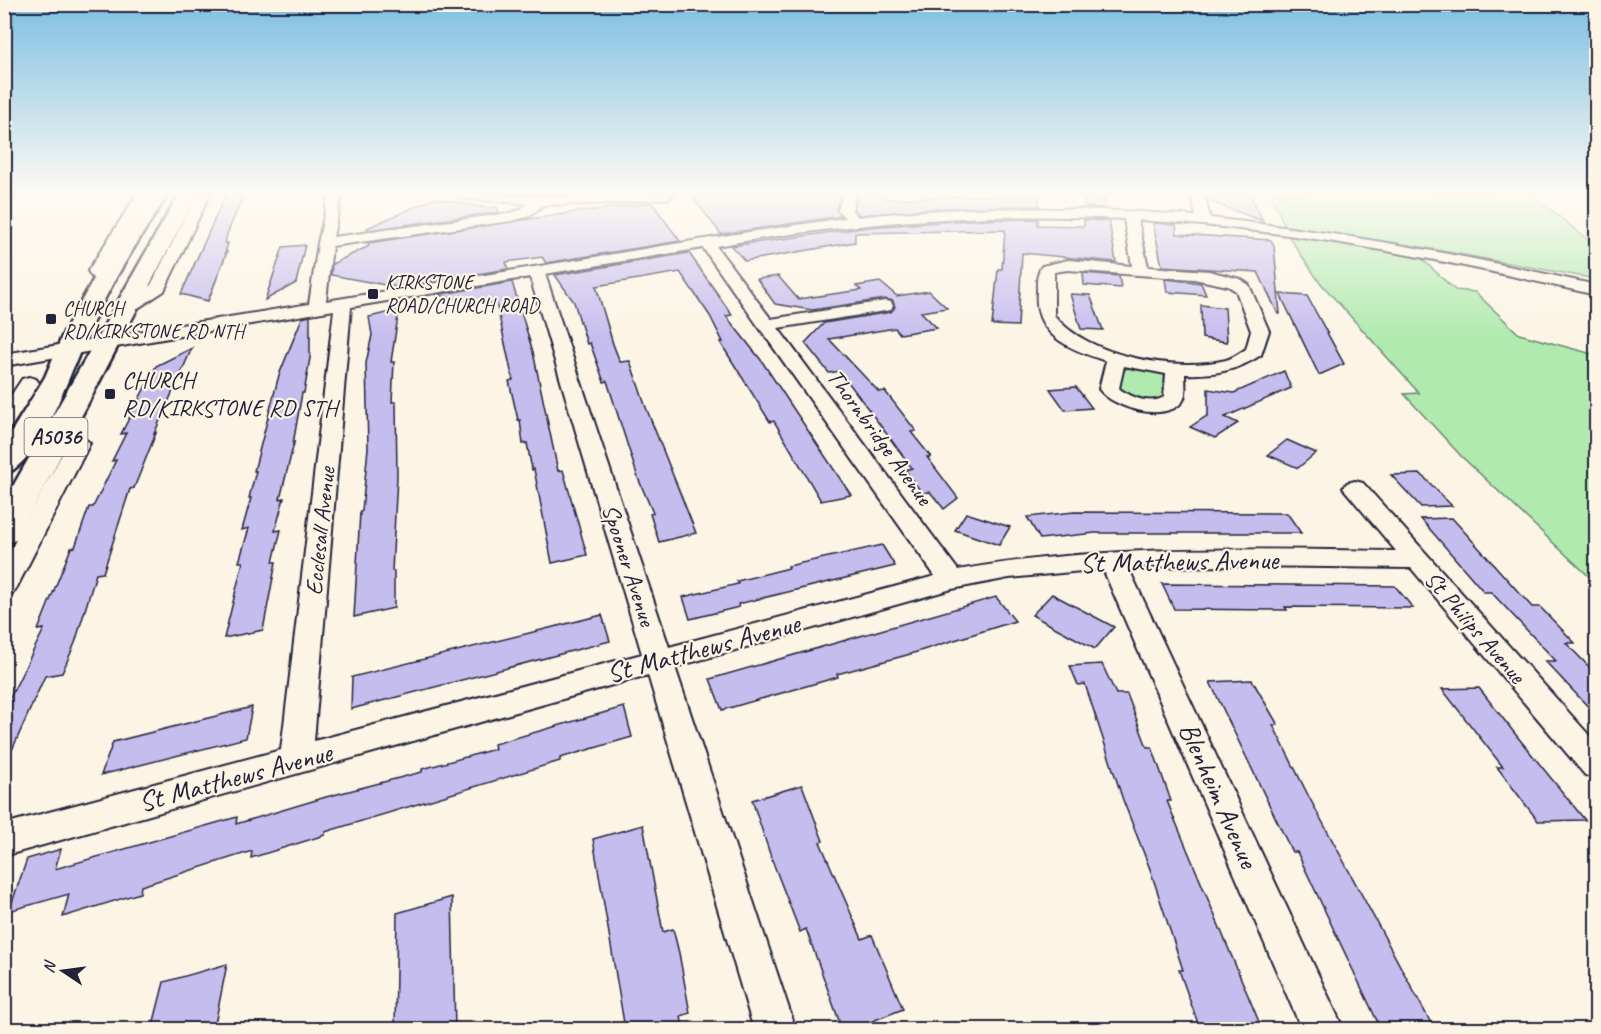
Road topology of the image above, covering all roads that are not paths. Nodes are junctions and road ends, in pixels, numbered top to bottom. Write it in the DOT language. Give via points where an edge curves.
graph roads {
  1 [pos="114,242"];
  2 [pos="128,242"];
  3 [pos="169,242"];
  4 [pos="173,242"];
  5 [pos="330,242"];
  6 [pos="711,242"];
  7 [pos="1135,242"];
  8 [pos="1361,242"];
  9 [pos="325,243"];
  10 [pos="706,243"];
  11 [pos="162,260"];
  12 [pos="536,271"];
  13 [pos="1141,271"];
  14 [pos="103,282"];
  15 [pos="1596,290"];
  16 [pos="343,303"];
  17 [pos="885,306"];
  18 [pos="317,307"];
  19 [pos="765,325"];
  20 [pos="108,342"];
  21 [pos="70,349"];
  22 [pos="4,360"];
  23 [pos="1116,360"];
  24 [pos="1176,370"];
  25 [pos="37,392"];
  26 [pos="10,415"];
  27 [pos="60,429"];
  28 [pos="4,465"];
  29 [pos="1355,488"];
  30 [pos="4,532"];
  31 [pos="1417,560"];
  32 [pos="1112,561"];
  33 [pos="952,580"];
  34 [pos="4,587"];
  35 [pos="659,660"];
  36 [pos="296,760"];
  37 [pos="1596,765"];
  38 [pos="18,836"];
  39 [pos="775,1029"];
  40 [pos="1323,1029"];
  1 -- 14 [label="street" via="96,271"];
  2 -- 14 [label="highway, A5036"];
  3 -- 11 [label="highway, A5036"];
  4 -- 11 [label="street"];
  5 -- 9 [label="street"];
  6 -- 10 [label="street"];
  7 -- 13 [label="street"];
  8 -- 15 [label="street"];
  9 -- 18 [label="street"];
  10 -- 12 [label="street"];
  10 -- 19 [label="street, Thornbridge Avenue"];
  11 -- 20 [label="highway, A5036" via="126,308"];
  12 -- 16 [label="street"];
  12 -- 35 [label="street, Spooner Avenue"];
  13 -- 23 [label="street" via="1068,264 1046,271 1047,320 1081,346"];
  13 -- 24 [label="street" via="1233,281 1243,288 1260,331 1259,346 1243,360 1210,368"];
  14 -- 21 [label="highway, A5036"];
  16 -- 18 [label="street"];
  16 -- 36 [label="street, Ecclesall Avenue"];
  17 -- 19 [label="street"];
  18 -- 20 [label="street"];
  19 -- 33 [label="street, Thornbridge Avenue"];
  20 -- 21 [label="street"];
  20 -- 27 [label="highway, A5036"];
  21 -- 22 [label="street"];
  21 -- 25 [label="highway, A5036"];
  23 -- 24 [label="street"];
  23 -- 24 [label="street" via="1109,388 1130,402 1166,405 1174,399"];
  25 -- 26 [label="street"];
  25 -- 28 [label="highway, A5036" via="24,439"];
  27 -- 30 [label="highway, A5036"];
  27 -- 34 [label="street" via="78,443"];
  29 -- 31 [label="street, St Philips Avenue"];
  31 -- 32 [label="street, St Matthews Avenue" via="1156,557"];
  31 -- 37 [label="street, St Philips Avenue"];
  32 -- 33 [label="street, St Matthews Avenue" via="990,571"];
  32 -- 40 [label="street, Blenheim Avenue"];
  33 -- 35 [label="street, St Matthews Avenue"];
  35 -- 36 [label="street, St Matthews Avenue"];
  35 -- 39 [label="street, Spooner Avenue"];
  36 -- 38 [label="street, St Matthews Avenue"];
}
